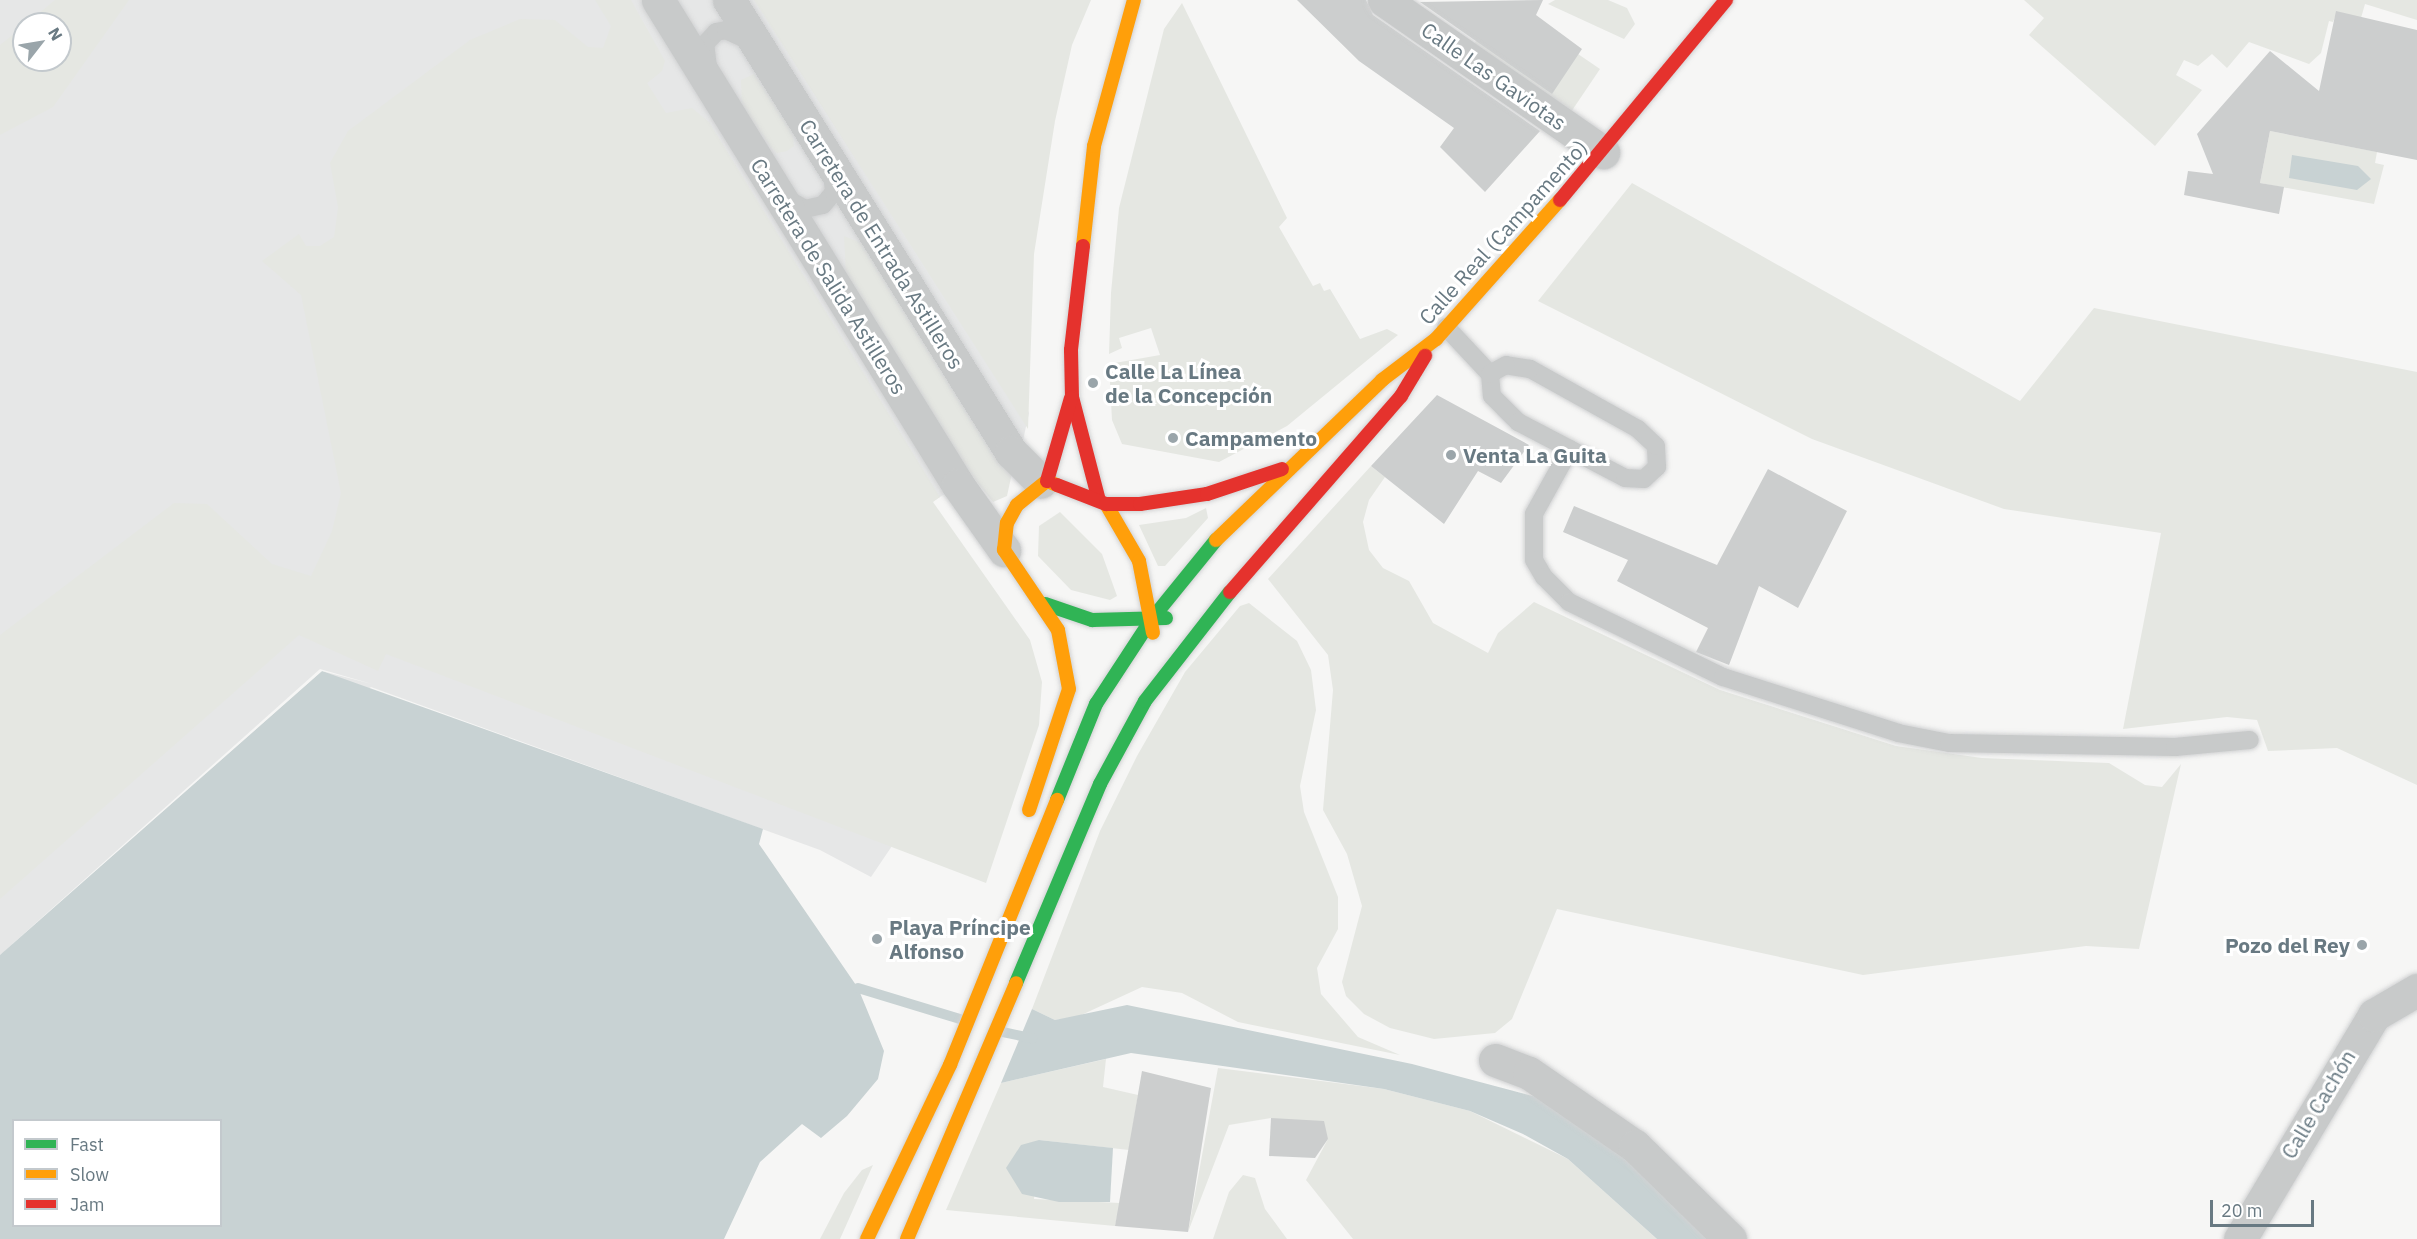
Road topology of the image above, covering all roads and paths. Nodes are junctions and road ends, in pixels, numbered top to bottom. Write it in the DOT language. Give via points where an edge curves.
graph roads {
  1 [pos="658,0"];
  2 [pos="729,0"];
  3 [pos="1134,0"];
  4 [pos="1384,0"];
  5 [pos="1726,0"];
  6 [pos="759,47"];
  7 [pos="716,90"];
  8 [pos="1603,152"];
  9 [pos="827,157"];
  10 [pos="769,178"];
  11 [pos="1441,333"];
  12 [pos="1491,374"];
  13 [pos="1072,397"];
  14 [pos="1569,449"];
  15 [pos="1287,468"];
  16 [pos="1044,481"];
  17 [pos="1102,502"];
  18 [pos="1004,550"];
  19 [pos="1243,575"];
  20 [pos="1215,585"];
  21 [pos="1045,604"];
  22 [pos="1182,611"];
  23 [pos="1151,620"];
  24 [pos="1151,651"];
  25 [pos="1107,735"];
  26 [pos="2250,740"];
  27 [pos="1100,784"];
  28 [pos="1024,824"];
  29 [pos="2417,990"];
  30 [pos="1495,1060"];
  31 [pos="931,1069"];
  32 [pos="906,1147"];
  33 [pos="867,1239"];
  34 [pos="907,1239"];
  35 [pos="1730,1239"];
  36 [pos="2240,1239"];
  1 -- 7 [label="street, Carretera de Salida Astilleros"];
  2 -- 6 [label="street, Carretera de Entrada Astilleros"];
  3 -- 13 [label="main road" via="1094,146 1078,267"];
  4 -- 8 [label="street, Calle Las Gaviotas"];
  5 -- 8 [label="main road, Calle Real (Campamento)"];
  6 -- 7 [label="lane" via="726,30 708,38 705,55"];
  6 -- 9 [label="street, Carretera de Entrada Astilleros"];
  7 -- 10 [label="street, Carretera de Salida Astilleros"];
  8 -- 11 [label="main road, Calle Real (Campamento)"];
  9 -- 10 [label="lane" via="834,192 814,208 795,206"];
  9 -- 16 [label="street, Carretera de Entrada Astilleros" via="1011,452"];
  10 -- 18 [label="street, Carretera de Salida Astilleros" via="958,485"];
  11 -- 12 [label="lane"];
  11 -- 15 [label="main road, Calle Real (Campamento)" via="1382,380"];
  11 -- 19 [label="main road" via="1401,396"];
  12 -- 14 [label="lane" via="1492,396 1506,413"];
  12 -- 14 [label="lane" via="1506,365 1530,369 1638,429 1656,446 1659,459 1652,473 1638,481"];
  13 -- 16 [label="main road"];
  13 -- 17 [label="main road"];
  14 -- 26 [label="lane" via="1534,514 1534,560 1544,576 1569,602 1722,677 1898,733 1949,743 2175,747"];
  15 -- 17 [label="main road" via="1170,502"];
  15 -- 23 [label="main road, Calle Real (Campamento)" via="1221,534"];
  16 -- 17 [label="main road"];
  16 -- 18 [label="main road" via="1006,523"];
  17 -- 23 [label="main road" via="1139,561"];
  18 -- 21 [label="main road"];
  19 -- 20 [label="main road"];
  19 -- 27 [label="main road" via="1145,701"];
  21 -- 23 [label="main road" via="1092,620"];
  21 -- 28 [label="main road" via="1064,648 1069,689"];
  22 -- 23 [label="main road"];
  23 -- 24 [label="main road"];
  23 -- 32 [label="main road, Calle Real (Campamento)" via="1096,704 950,1065"];
  25 -- 27 [label="main road"];
  27 -- 34 [label="main road" via="979,1077"];
  29 -- 36 [label="street, Calle Cachón" via="2374,1015"];
  30 -- 35 [label="street" via="1529,1074 1635,1146"];
  31 -- 32 [label="main road"];
  32 -- 33 [label="main road"];
}
